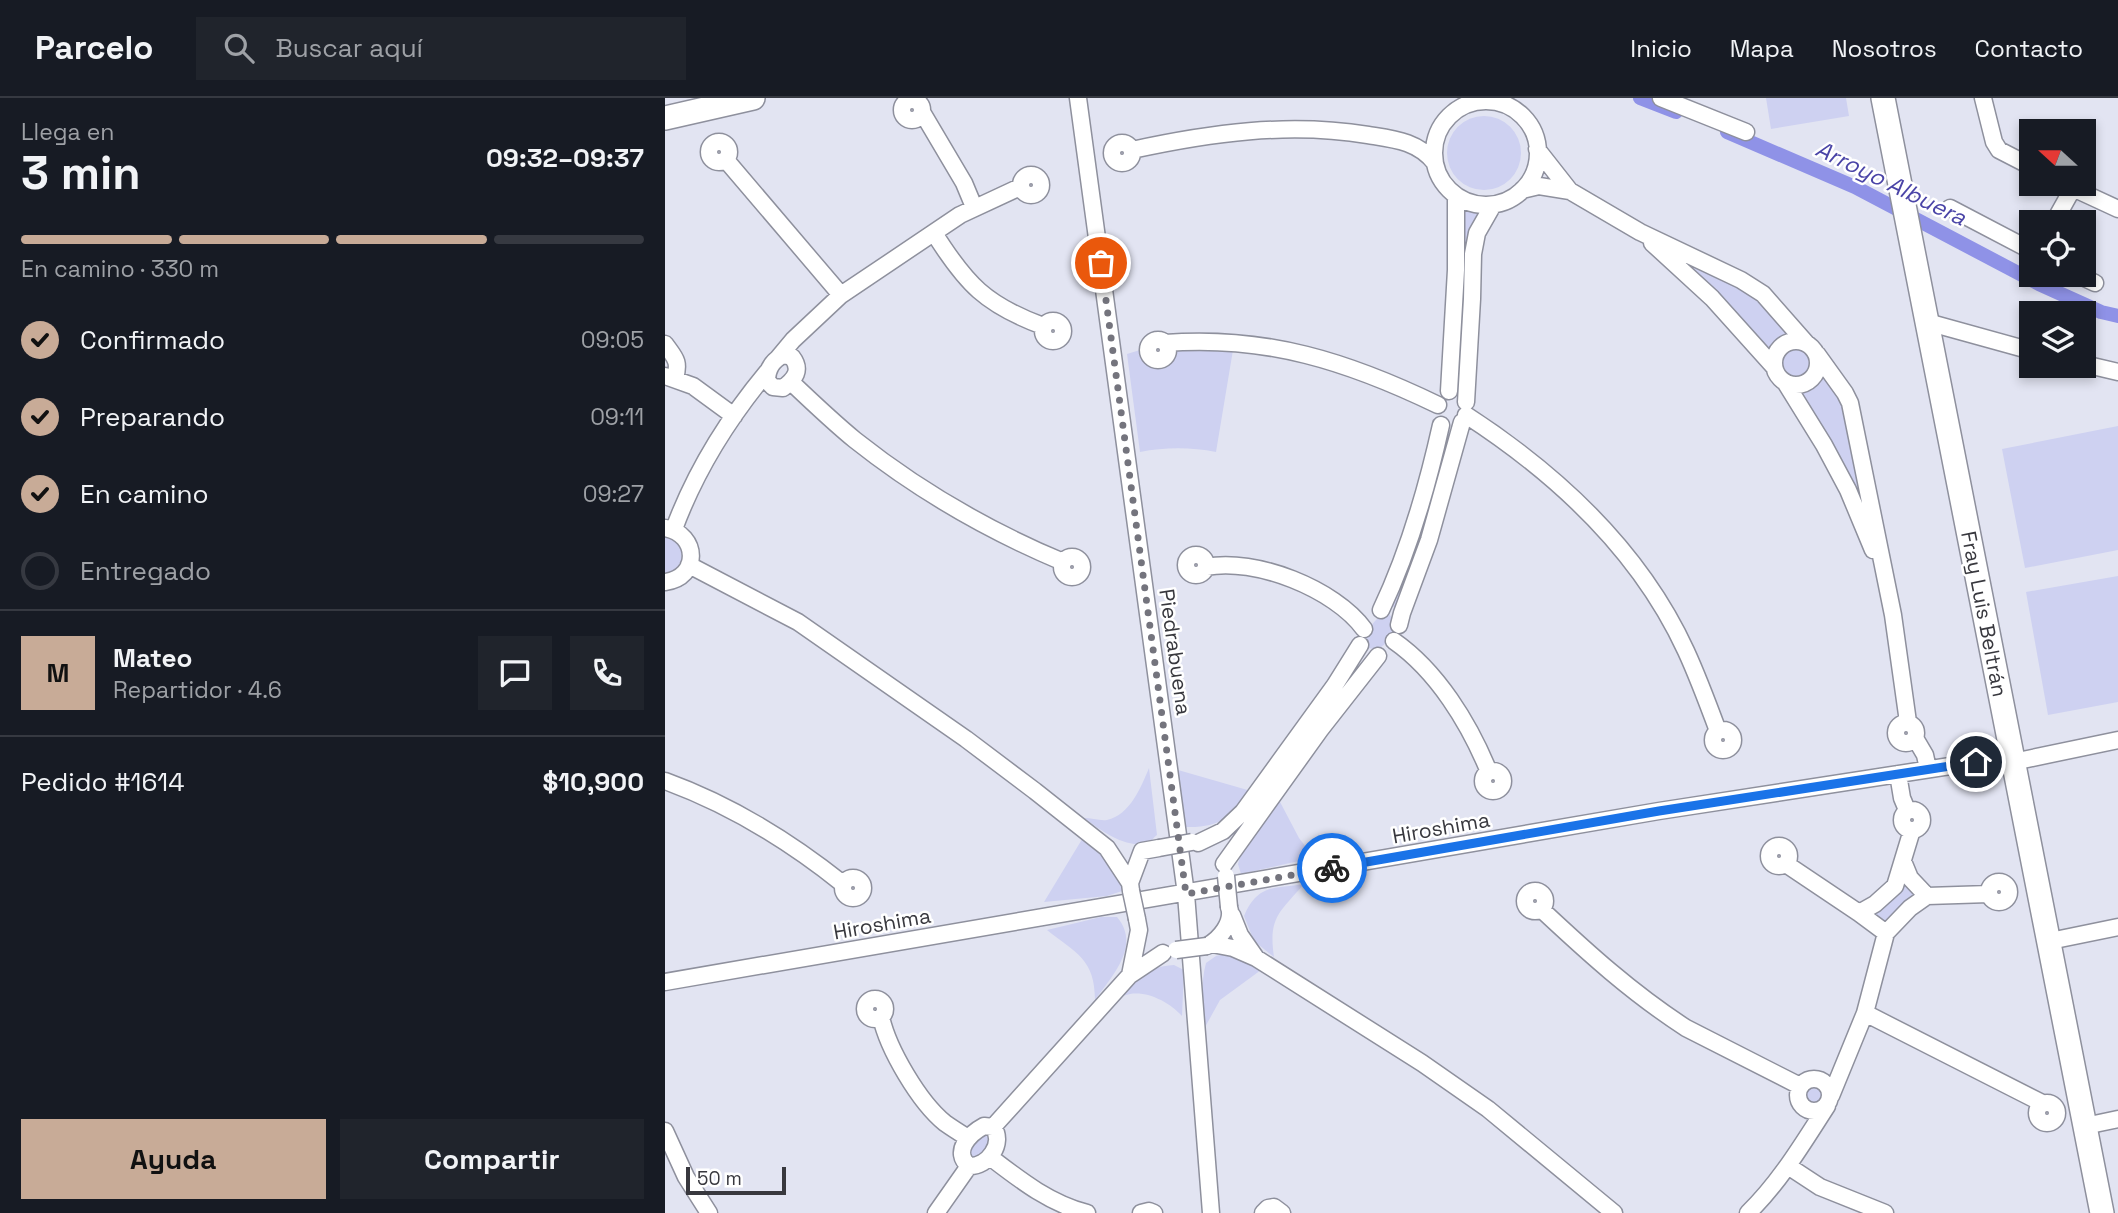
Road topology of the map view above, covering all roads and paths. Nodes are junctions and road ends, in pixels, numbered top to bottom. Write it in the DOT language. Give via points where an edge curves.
graph roads {
  1 [pos="753,98"];
  2 [pos="1078,98"];
  3 [pos="1661,98"];
  4 [pos="1883,98"];
  5 [pos="1983,98"];
  6 [pos="1499,100"];
  7 [pos="1466,102"];
  8 [pos="922,112"];
  9 [pos="665,118"];
  10 [pos="1438,132"];
  11 [pos="1746,132"];
  12 [pos="1410,143"];
  13 [pos="1537,149"];
  14 [pos="1132,150"];
  15 [pos="726,160"];
  16 [pos="2019,160"];
  17 [pos="1435,163"];
  18 [pos="1020,187"];
  19 [pos="1522,190"];
  20 [pos="1570,191"];
  21 [pos="1457,196"];
  22 [pos="2090,196"];
  23 [pos="1493,205"];
  24 [pos="974,207"];
  25 [pos="1950,208"];
  26 [pos="2118,209"];
  27 [pos="1640,232"];
  28 [pos="934,233"];
  29 [pos="2019,244"];
  30 [pos="841,295"];
  31 [pos="1927,322"];
  32 [pos="1043,326"];
  33 [pos="807,327"];
  34 [pos="1165,342"];
  35 [pos="665,344"];
  36 [pos="2019,347"];
  37 [pos="1812,349"];
  38 [pos="778,358"];
  39 [pos="797,363"];
  40 [pos="1774,367"];
  41 [pos="2096,367"];
  42 [pos="767,372"];
  43 [pos="2118,372"];
  44 [pos="670,377"];
  45 [pos="1785,382"];
  46 [pos="787,385"];
  47 [pos="1449,391"];
  48 [pos="1438,405"];
  49 [pos="1465,413"];
  50 [pos="734,416"];
  51 [pos="1441,425"];
  52 [pos="669,528"];
  53 [pos="1063,562"];
  54 [pos="689,565"];
  55 [pos="1206,568"];
  56 [pos="1883,575"];
  57 [pos="665,582"];
  58 [pos="1381,610"];
  59 [pos="1399,625"];
  60 [pos="1362,637"];
  61 [pos="1394,641"];
  62 [pos="1378,656"];
  63 [pos="1718,731"];
  64 [pos="2118,740"];
  65 [pos="1976,762"];
  66 [pos="2013,762"];
  67 [pos="1928,769"];
  68 [pos="1489,772"];
  69 [pos="1898,774"];
  70 [pos="665,781"];
  71 [pos="1195,843"];
  72 [pos="1107,848"];
  73 [pos="1142,851"];
  74 [pos="1903,861"];
  75 [pos="1786,864"];
  76 [pos="1225,870"];
  77 [pos="843,884"];
  78 [pos="1131,887"];
  79 [pos="1186,894"];
  80 [pos="1989,894"];
  81 [pos="1927,896"];
  82 [pos="1541,909"];
  83 [pos="1230,911"];
  84 [pos="1859,913"];
  85 [pos="1138,925"];
  86 [pos="2118,927"];
  87 [pos="1886,933"];
  88 [pos="2050,941"];
  89 [pos="1209,945"];
  90 [pos="1169,952"];
  91 [pos="1256,957"];
  92 [pos="1130,975"];
  93 [pos="665,982"];
  94 [pos="1865,1013"];
  95 [pos="881,1017"];
  96 [pos="1849,1055"];
  97 [pos="1816,1079"];
  98 [pos="1800,1086"];
  99 [pos="1829,1101"];
  100 [pos="2042,1103"];
  101 [pos="1802,1106"];
  102 [pos="2118,1119"];
  103 [pos="2085,1126"];
  104 [pos="993,1127"];
  105 [pos="665,1131"];
  106 [pos="968,1138"];
  107 [pos="1798,1147"];
  108 [pos="990,1157"];
  109 [pos="969,1166"];
  110 [pos="1788,1166"];
  111 [pos="709,1213"];
  112 [pos="936,1213"];
  113 [pos="1087,1213"];
  114 [pos="1141,1213"];
  115 [pos="1154,1213"];
  116 [pos="1211,1213"];
  117 [pos="1263,1213"];
  118 [pos="1282,1213"];
  119 [pos="1614,1213"];
  120 [pos="1748,1213"];
  121 [pos="1885,1213"];
  122 [pos="2102,1213"];
  1 -- 9 [label="street"];
  2 -- 79 [label="street, Piedrabuena"];
  3 -- 11 [label="street"];
  4 -- 31 [label="street, Fray Luis Beltrán"];
  5 -- 16 [label="street" via="1994,142 1999,150"];
  6 -- 7 [label="street"];
  6 -- 13 [label="street" via="1527,122"];
  7 -- 10 [label="street"];
  8 -- 24 [label="street"];
  10 -- 12 [label="street"];
  10 -- 17 [label="street"];
  12 -- 14 [label="street" via="1341,131 1273,129"];
  12 -- 17 [label="street"];
  13 -- 19 [label="street" via="1535,172"];
  13 -- 20 [label="street"];
  15 -- 30 [label="street"];
  17 -- 21 [label="street" via="1441,180"];
  18 -- 24 [label="street"];
  19 -- 20 [label="street" via="1539,186"];
  19 -- 23 [label="street"];
  20 -- 27 [label="street"];
  21 -- 23 [label="street"];
  21 -- 47 [label="street"];
  22 -- 26 [label="street"];
  23 -- 49 [label="street" via="1477,233 1473,254"];
  24 -- 28 [label="street"];
  25 -- 29 [label="street"];
  27 -- 37 [label="street" via="1755,288"];
  27 -- 40 [label="street" via="1712,298"];
  28 -- 30 [label="street"];
  28 -- 32 [label="street" via="955,266 989,299"];
  30 -- 33 [label="street"];
  31 -- 36 [label="street"];
  31 -- 66 [label="street, Fray Luis Beltrán"];
  33 -- 38 [label="street"];
  33 -- 39 [label="street" via="797,349"];
  34 -- 48 [label="street" via="1247,342 1283,349 1375,376"];
  35 -- 44 [label="street" via="678,366"];
  37 -- 40 [label="street" via="1794,341 1781,347"];
  37 -- 45 [label="street" via="1818,369 1809,381 1795,386"];
  37 -- 56 [label="street" via="1850,403"];
  38 -- 39 [label="street" via="792,357"];
  38 -- 42 [label="street"];
  39 -- 46 [label="street" via="798,373"];
  40 -- 45 [label="street"];
  41 -- 43 [label="street"];
  42 -- 46 [label="street" via="773,387"];
  42 -- 50 [label="street"];
  44 -- 50 [label="street" via="707,395"];
  45 -- 56 [label="street" via="1847,490"];
  46 -- 50 [label="street" via="752,400"];
  46 -- 53 [label="street" via="883,461 970,518"];
  47 -- 48 [label="street"];
  47 -- 49 [label="street" via="1457,392"];
  48 -- 51 [label="street"];
  49 -- 51 [label="street" via="1457,426"];
  49 -- 59 [label="street"];
  49 -- 63 [label="street" via="1546,473 1624,554 1685,650"];
  50 -- 52 [label="street"];
  51 -- 58 [label="street" via="1418,516"];
  52 -- 54 [label="street" via="687,540"];
  54 -- 57 [label="street" via="679,578"];
  54 -- 72 [label="street" via="798,622 965,739"];
  55 -- 60 [label="street" via="1235,565 1282,576 1331,598 1358,620"];
  56 -- 67 [label="street" via="1908,722 1916,728 1915,738"];
  58 -- 59 [label="street" via="1395,611"];
  58 -- 60 [label="street"];
  59 -- 61 [label="street"];
  60 -- 62 [label="street" via="1363,653"];
  60 -- 71 [label="street" via="1335,685 1243,812 1223,831"];
  61 -- 62 [label="street"];
  61 -- 68 [label="street" via="1444,692"];
  62 -- 76 [label="street" via="1320,730"];
  64 -- 66 [label="street"];
  65 -- 67 [label="street, Hiroshima"];
  66 -- 88 [label="street, Fray Luis Beltrán"];
  67 -- 69 [label="street, Hiroshima"];
  69 -- 74 [label="street" via="1907,810 1917,810 1923,819 1912,830"];
  69 -- 79 [label="street, Hiroshima"];
  70 -- 77 [label="street" via="767,829"];
  71 -- 73 [label="street, bridge"];
  71 -- 76 [label="street" via="1211,849"];
  72 -- 73 [label="street"];
  72 -- 78 [label="street"];
  73 -- 78 [label="street"];
  74 -- 81 [label="street" via="1910,878"];
  74 -- 84 [label="street" via="1895,886"];
  75 -- 84 [label="street"];
  76 -- 83 [label="street, bridge"];
  78 -- 85 [label="street, bridge"];
  79 -- 93 [label="street, Hiroshima"];
  79 -- 116 [label="street, Piedrabuena"];
  80 -- 81 [label="street"];
  81 -- 87 [label="street"];
  82 -- 98 [label="street" via="1635,993 1668,1016"];
  83 -- 89 [label="street" via="1227,925"];
  83 -- 91 [label="street"];
  84 -- 87 [label="street"];
  85 -- 90 [label="street" via="1147,941"];
  85 -- 92 [label="street"];
  86 -- 88 [label="street"];
  87 -- 94 [label="street"];
  88 -- 103 [label="street, Fray Luis Beltrán"];
  89 -- 90 [label="street, bridge"];
  89 -- 91 [label="street"];
  90 -- 92 [label="street"];
  91 -- 119 [label="street" via="1488,1109"];
  92 -- 104 [label="street"];
  94 -- 96 [label="street"];
  94 -- 100 [label="street"];
  95 -- 106 [label="street" via="892,1051 925,1100"];
  96 -- 97 [label="street"];
  96 -- 99 [label="street"];
  97 -- 98 [label="street"];
  97 -- 99 [label="street" via="1831,1091"];
  98 -- 101 [label="street"];
  99 -- 101 [label="street" via="1817,1111"];
  99 -- 107 [label="street"];
  101 -- 107 [label="street"];
  102 -- 103 [label="street"];
  103 -- 122 [label="street, Fray Luis Beltrán"];
  104 -- 106 [label="street" via="983,1126"];
  104 -- 108 [label="street" via="998,1136"];
  105 -- 111 [label="street"];
  106 -- 109 [label="street" via="961,1154"];
  107 -- 110 [label="street"];
  108 -- 109 [label="street" via="981,1165"];
  108 -- 113 [label="street" via="1053,1201"];
  109 -- 112 [label="street"];
  110 -- 120 [label="street"];
  110 -- 121 [label="street" via="1819,1186"];
  114 -- 115 [label="street"];
  117 -- 118 [label="street" via="1274,1207"];
}
